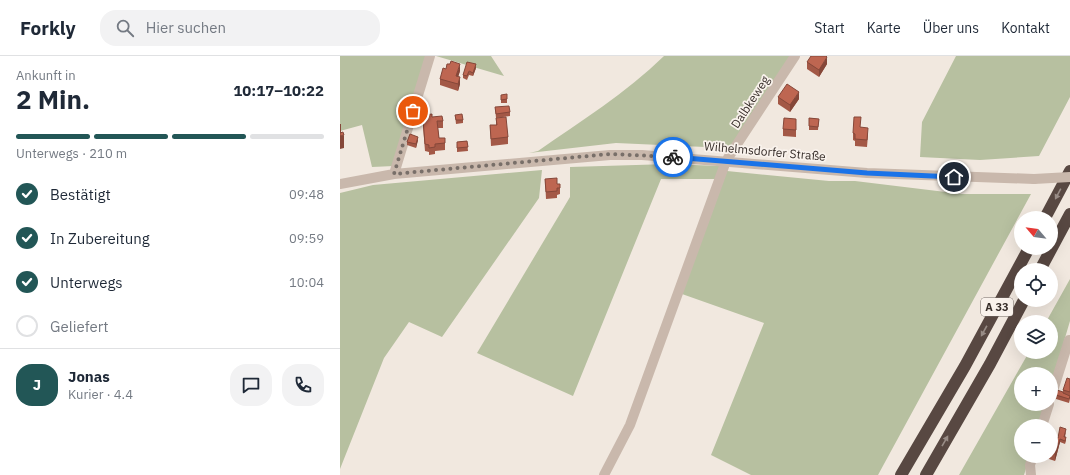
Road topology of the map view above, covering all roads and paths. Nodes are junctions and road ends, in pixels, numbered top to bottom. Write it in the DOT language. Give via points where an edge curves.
graph roads {
  1 [pos="430,56"];
  2 [pos="795,56"];
  3 [pos="726,161"];
  4 [pos="1070,171"];
  5 [pos="394,174"];
  6 [pos="1070,177"];
  7 [pos="340,184"];
  8 [pos="1049,211"];
  9 [pos="1070,214"];
  10 [pos="1025,255"];
  11 [pos="1044,263"];
  12 [pos="1020,307"];
  13 [pos="1069,340"];
  14 [pos="1058,375"];
  15 [pos="1031,463"];
  16 [pos="604,475"];
  17 [pos="901,475"];
  18 [pos="926,475"];
  19 [pos="1031,475"];
  1 -- 5 [label="street"];
  2 -- 3 [label="street, Dalbkeweg"];
  3 -- 5 [label="street, Wilhelmsdorfer Straße" via="610,154"];
  3 -- 6 [label="street, Wilhelmsdorfer Straße, bridge" via="867,173 1034,179"];
  3 -- 16 [label="street, Dalbkeweg" via="630,425"];
  4 -- 8 [label="highway, one-way"];
  5 -- 7 [label="street, Wilhelmsdorfer Straße"];
  9 -- 11 [label="highway"];
  10 -- 17 [label="highway, A 33, one-way" via="965,366"];
  18 -- 12 [label="highway, A 33, one-way"];
  13 -- 14 [label="street"];
  15 -- 19 [label="street"];
}
